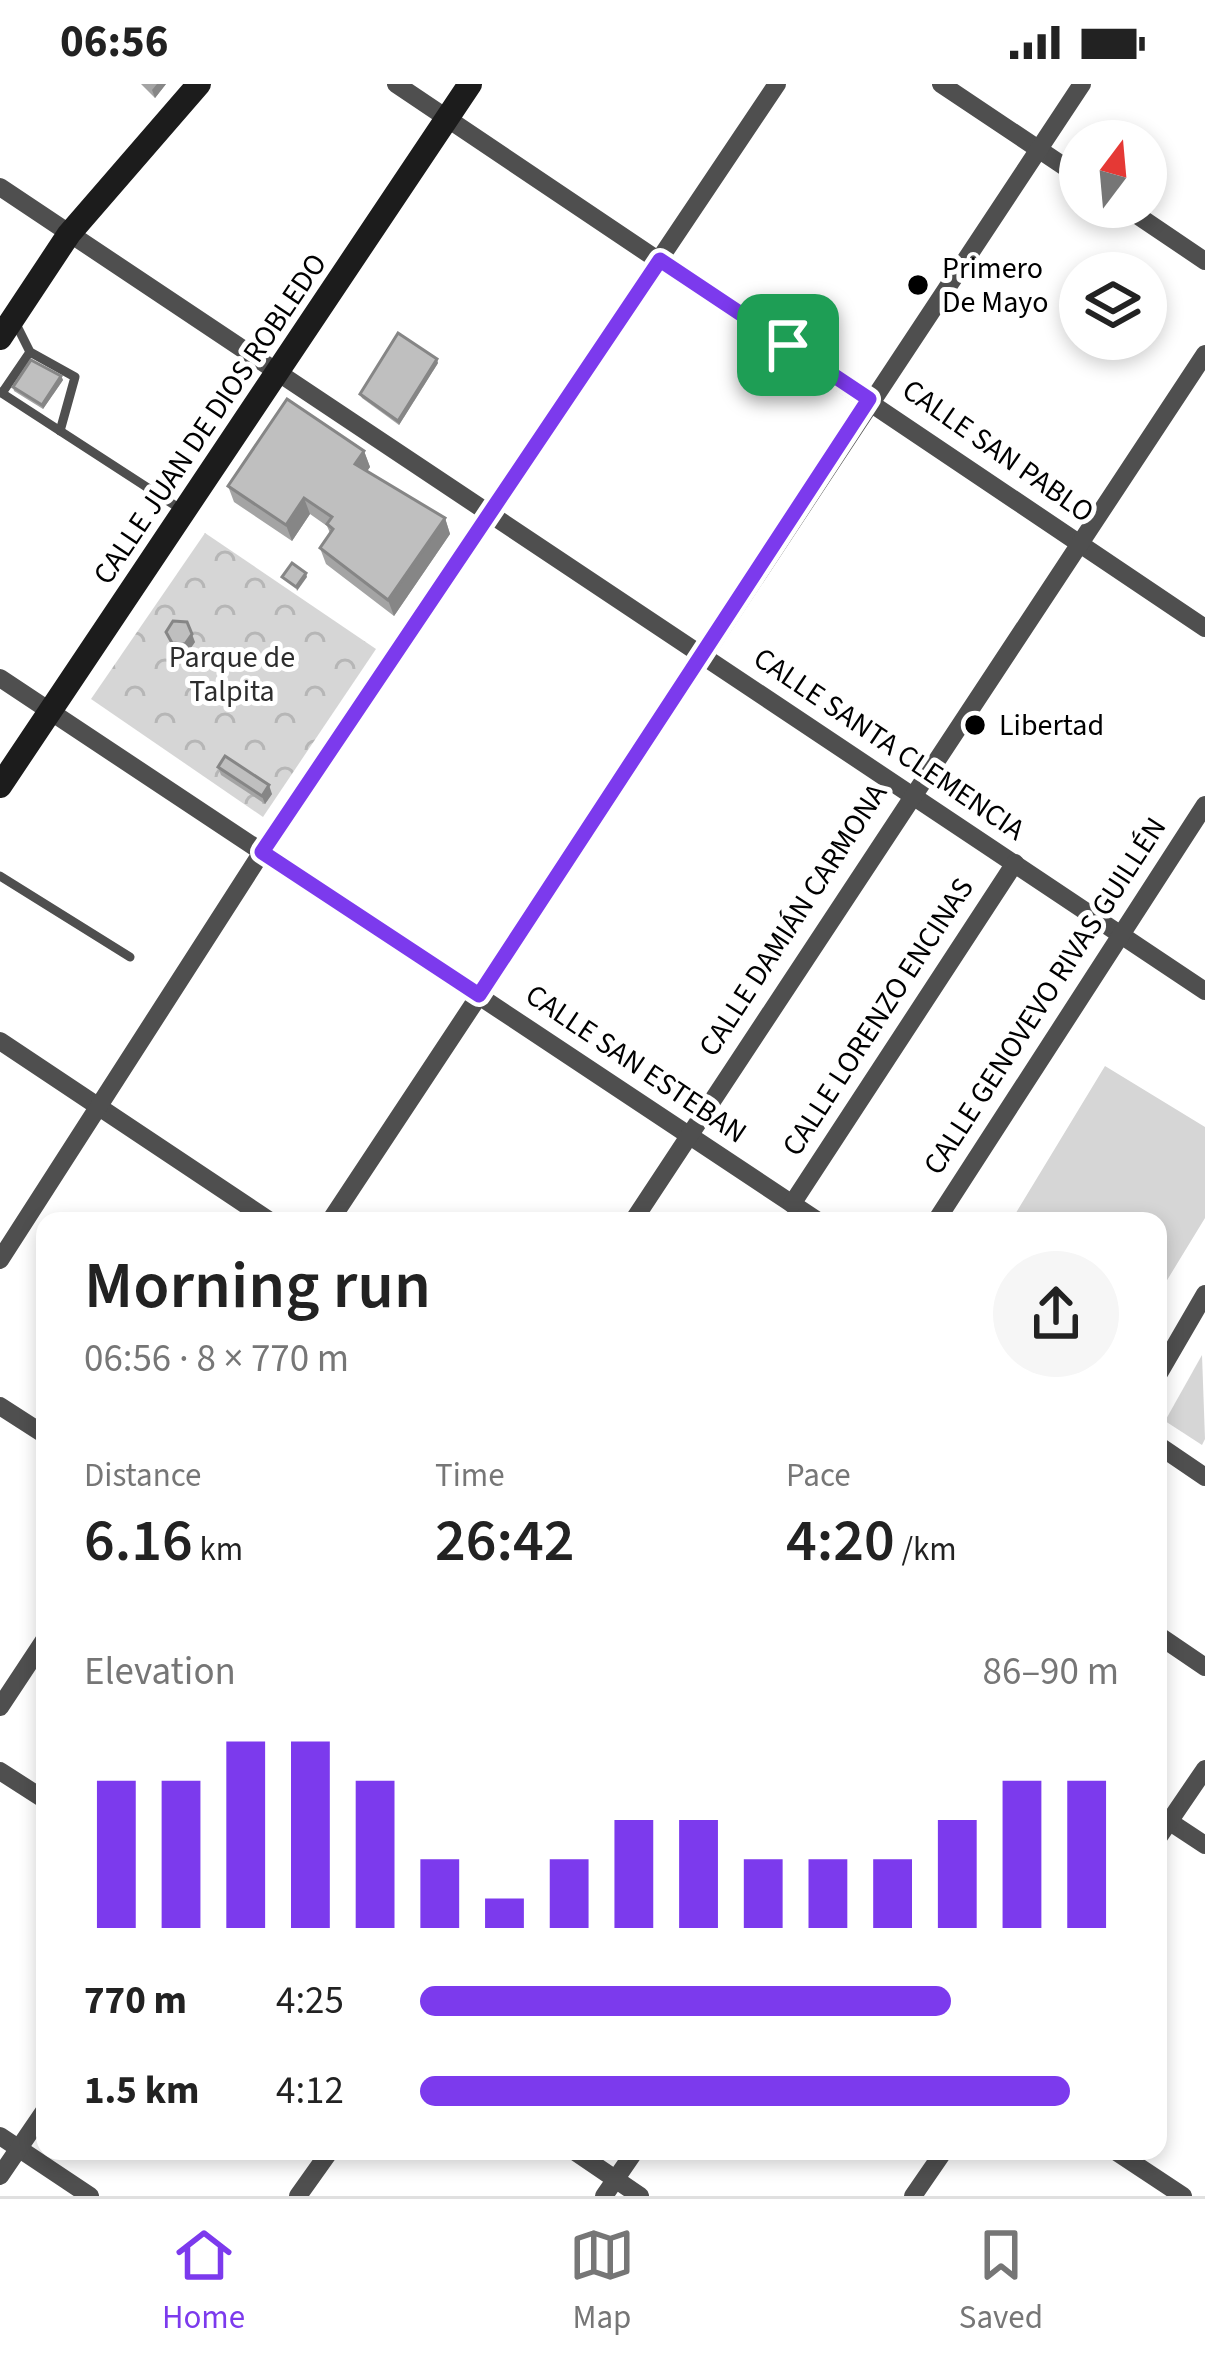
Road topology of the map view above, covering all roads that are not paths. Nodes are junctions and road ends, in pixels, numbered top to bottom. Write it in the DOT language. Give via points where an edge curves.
graph roads {
  1 [pos="199,84"];
  2 [pos="396,84"];
  3 [pos="470,84"];
  4 [pos="777,84"];
  5 [pos="941,84"];
  6 [pos="1082,84"];
  7 [pos="446,118"];
  8 [pos="1039,149"];
  9 [pos="1059,163"];
  10 [pos="0,188"];
  11 [pos="1156,228"];
  12 [pos="69,234"];
  13 [pos="660,260"];
  14 [pos="1205,261"];
  15 [pos="7,328"];
  16 [pos="30,352"];
  17 [pos="1205,355"];
  18 [pos="279,373"];
  19 [pos="1,393"];
  20 [pos="869,399"];
  21 [pos="60,430"];
  22 [pos="184,512"];
  23 [pos="490,513"];
  24 [pos="1079,544"];
  25 [pos="1205,628"];
  26 [pos="701,655"];
  27 [pos="0,678"];
  28 [pos="50,710"];
  29 [pos="0,786"];
  30 [pos="911,794"];
  31 [pos="1205,805"];
  32 [pos="1197,834"];
  33 [pos="262,852"];
  34 [pos="1015,863"];
  35 [pos="0,876"];
  36 [pos="1120,934"];
  37 [pos="130,957"];
  38 [pos="1205,991"];
  39 [pos="479,995"];
  40 [pos="0,1041"];
  41 [pos="101,1108"];
  42 [pos="689,1136"];
  43 [pos="793,1204"];
  44 [pos="257,1212"];
  45 [pos="336,1212"];
  46 [pos="639,1212"];
  47 [pos="805,1212"];
  48 [pos="942,1212"];
  49 [pos="0,1260"];
  50 [pos="1205,1294"];
  51 [pos="1167,1360"];
  52 [pos="0,1406"];
  53 [pos="36,1429"];
  54 [pos="1167,1451"];
  55 [pos="1205,1477"];
  56 [pos="1167,1641"];
  57 [pos="36,1653"];
  58 [pos="1205,1667"];
  59 [pos="0,1707"];
  60 [pos="1205,1769"];
  61 [pos="0,1771"];
  62 [pos="36,1794"];
  63 [pos="1167,1818"];
  64 [pos="1167,1826"];
  65 [pos="1205,1845"];
  66 [pos="36,2123"];
  67 [pos="0,2136"];
  68 [pos="19,2148"];
  69 [pos="36,2159"];
  70 [pos="37,2160"];
  71 [pos="323,2160"];
  72 [pos="583,2160"];
  73 [pos="629,2160"];
  74 [pos="938,2160"];
  75 [pos="1129,2160"];
  76 [pos="0,2176"];
  77 [pos="610,2188"];
  78 [pos="90,2196"];
  79 [pos="298,2196"];
  80 [pos="640,2196"];
  81 [pos="914,2196"];
  82 [pos="1183,2196"];
  1 -- 12 [label="street"];
  2 -- 7 [label="street, CALLE SAN PABLO"];
  3 -- 7 [label="street, CALLE JUAN DE DIOS ROBLEDO"];
  4 -- 13 [label="street"];
  5 -- 8 [label="street"];
  6 -- 8 [label="street"];
  7 -- 13 [label="street, CALLE SAN PABLO"];
  7 -- 18 [label="street, CALLE JUAN DE DIOS ROBLEDO"];
  8 -- 9 [label="street"];
  8 -- 20 [label="street"];
  10 -- 12 [label="street, CALLE SANTA CLEMENCIA"];
  11 -- 14 [label="street"];
  12 -- 15 [label="street"];
  12 -- 18 [label="street, CALLE SANTA CLEMENCIA"];
  13 -- 20 [label="street, CALLE SAN PABLO"];
  13 -- 23 [label="street"];
  15 -- 16 [label="lane"];
  16 -- 19 [label="lane"];
  16 -- 21 [label="lane" via="75,377"];
  17 -- 24 [label="street, CALLE DAMIÁN CARMONA"];
  18 -- 22 [label="street, CALLE JUAN DE DIOS ROBLEDO"];
  18 -- 23 [label="street, CALLE SANTA CLEMENCIA"];
  19 -- 21 [label="lane"];
  20 -- 24 [label="street, CALLE SAN PABLO"];
  20 -- 26 [label="street"];
  21 -- 22 [label="lane"];
  22 -- 28 [label="street, CALLE JUAN DE DIOS ROBLEDO"];
  23 -- 26 [label="street, CALLE SANTA CLEMENCIA"];
  23 -- 33 [label="street"];
  24 -- 25 [label="street, CALLE SAN PABLO"];
  24 -- 30 [label="street, CALLE DAMIÁN CARMONA"];
  26 -- 30 [label="street, CALLE SANTA CLEMENCIA"];
  26 -- 39 [label="street"];
  27 -- 28 [label="street, CALLE SAN ESTEBAN"];
  28 -- 29 [label="street, CALLE JUAN DE DIOS ROBLEDO"];
  28 -- 33 [label="street, CALLE SAN ESTEBAN"];
  30 -- 34 [label="street, CALLE SANTA CLEMENCIA"];
  30 -- 42 [label="street, CALLE DAMIÁN CARMONA"];
  31 -- 32 [label="street, CALLE GENOVEVO RIVAS GUILLÉN"];
  32 -- 36 [label="street, CALLE GENOVEVO RIVAS GUILLÉN"];
  33 -- 39 [label="street, CALLE SAN ESTEBAN"];
  33 -- 41 [label="street"];
  34 -- 36 [label="street, CALLE SANTA CLEMENCIA"];
  34 -- 43 [label="street, CALLE LORENZO ENCINAS"];
  35 -- 37 [label="lane"];
  36 -- 38 [label="street, CALLE SANTA CLEMENCIA"];
  36 -- 48 [label="street, CALLE GENOVEVO RIVAS GUILLÉN"];
  39 -- 42 [label="street, CALLE SAN ESTEBAN"];
  39 -- 45 [label="street"];
  40 -- 41 [label="street"];
  41 -- 44 [label="street"];
  41 -- 49 [label="street"];
  42 -- 43 [label="street, CALLE SAN ESTEBAN"];
  42 -- 46 [label="street, CALLE DAMIÁN CARMONA"];
  43 -- 47 [label="street, CALLE SAN ESTEBAN"];
  50 -- 51 [label="street"];
  52 -- 53 [label="street"];
  54 -- 55 [label="street"];
  56 -- 58 [label="street"];
  57 -- 59 [label="street"];
  60 -- 63 [label="street"];
  61 -- 62 [label="street"];
  64 -- 65 [label="street"];
  66 -- 68 [label="street"];
  67 -- 68 [label="street"];
  68 -- 69 [label="street"];
  68 -- 76 [label="street"];
  70 -- 78 [label="street"];
  71 -- 79 [label="street"];
  72 -- 77 [label="street"];
  73 -- 77 [label="street"];
  74 -- 81 [label="street"];
  75 -- 82 [label="street"];
  77 -- 80 [label="street"];
}
